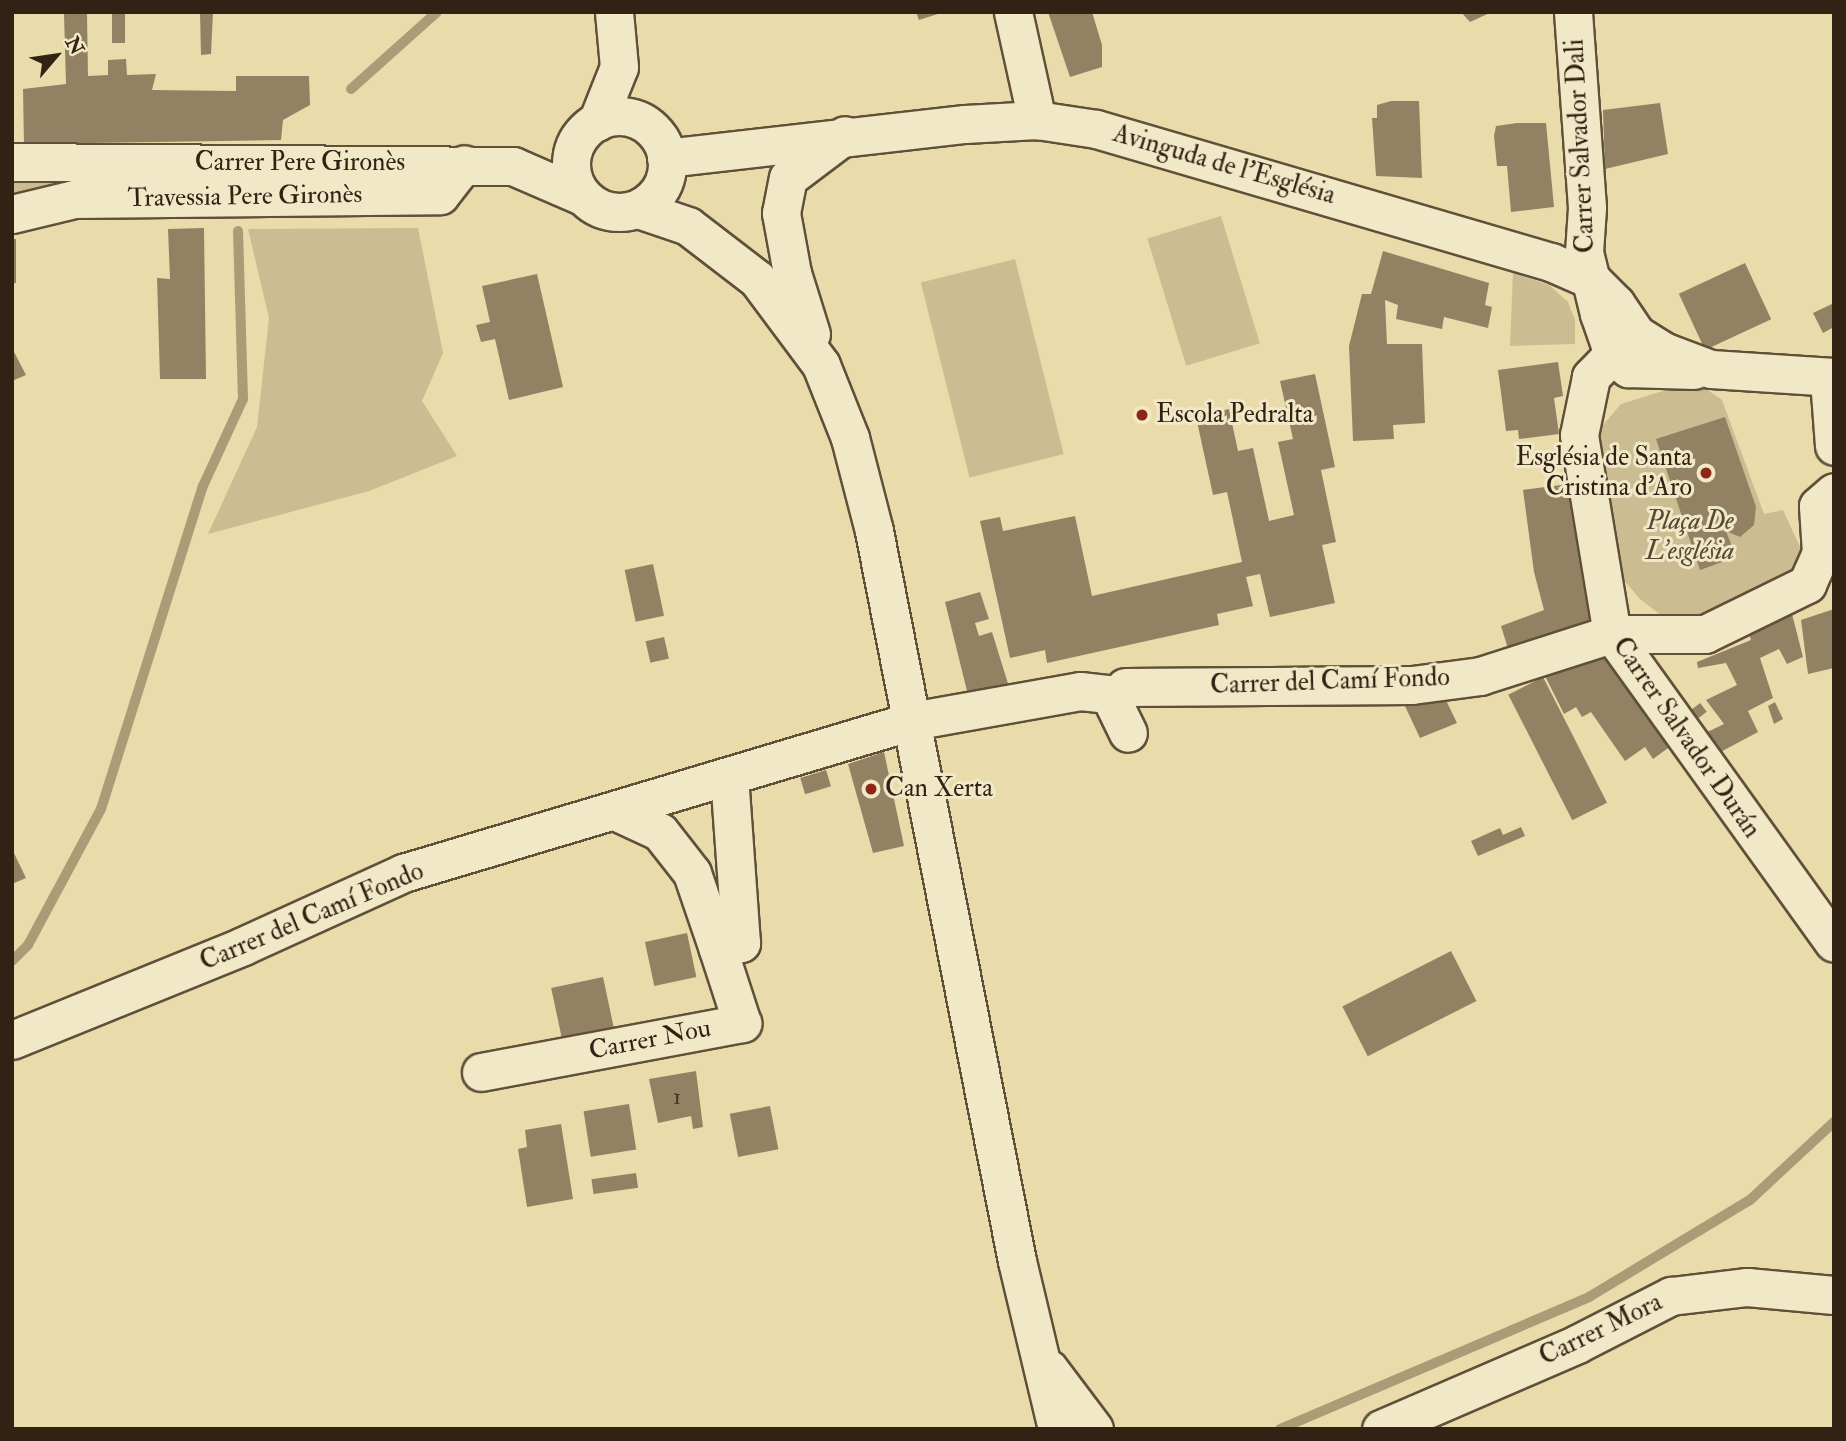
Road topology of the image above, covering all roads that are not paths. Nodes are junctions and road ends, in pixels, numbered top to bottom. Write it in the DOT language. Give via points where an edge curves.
graph roads {
  1 [pos="614,12"];
  2 [pos="1013,12"];
  3 [pos="1573,12"];
  4 [pos="619,67"];
  5 [pos="1037,120"];
  6 [pos="587,131"];
  7 [pos="846,134"];
  8 [pos="661,156"];
  9 [pos="12,162"];
  10 [pos="513,166"];
  11 [pos="183,180"];
  12 [pos="582,196"];
  13 [pos="638,209"];
  14 [pos="12,214"];
  15 [pos="717,245"];
  16 [pos="1592,280"];
  17 [pos="1613,354"];
  18 [pos="821,365"];
  19 [pos="1711,369"];
  20 [pos="1831,378"];
  21 [pos="1834,446"];
  22 [pos="1834,492"];
  23 [pos="1612,634"];
  24 [pos="1125,687"];
  25 [pos="912,721"];
  26 [pos="1128,733"];
  27 [pos="729,777"];
  28 [pos="618,811"];
  29 [pos="1834,943"];
  30 [pos="718,949"];
  31 [pos="12,1040"];
  32 [pos="481,1072"];
  33 [pos="1834,1295"];
  34 [pos="1044,1363"];
  35 [pos="1057,1429"];
  36 [pos="1094,1429"];
  37 [pos="1381,1429"];
  1 -- 4 [label="street"];
  2 -- 5 [label="street"];
  3 -- 16 [label="street, Carrer Salvador Dali" via="1587,208 1584,252"];
  4 -- 6 [label="street"];
  4 -- 8 [label="street"];
  5 -- 7 [label="street, Avinguda de l'Església"];
  5 -- 16 [label="street, Avinguda de l'Església" via="1096,129 1378,209 1551,261"];
  6 -- 8 [label="street" via="626,117"];
  6 -- 10 [label="street"];
  6 -- 12 [label="street" via="571,169"];
  7 -- 8 [label="street, Avinguda de l'Església"];
  7 -- 18 [label="street" via="788,178 781,213 792,273"];
  8 -- 13 [label="street" via="654,198"];
  8 -- 15 [label="street"];
  9 -- 11 [label="street, Carrer Pere Gironès"];
  10 -- 11 [label="street, Travessia Pere Gironès" via="464,164 440,195"];
  10 -- 12 [label="street"];
  11 -- 14 [label="street, Travessia Pere Gironès"];
  12 -- 13 [label="street" via="608,212"];
  13 -- 15 [label="street" via="688,226"];
  15 -- 18 [label="street" via="765,289"];
  16 -- 17 [label="street"];
  16 -- 19 [label="street, Avinguda de l'Església" via="1636,334 1663,351"];
  17 -- 19 [label="street, Avinguda de l'Església" via="1628,368 1644,371"];
  17 -- 23 [label="street, Carrer Salvador Durán" via="1591,377 1579,435"];
  18 -- 25 [label="street" via="850,438 874,531"];
  19 -- 20 [label="street, Avinguda de l'Església"];
  20 -- 21 [label="street"];
  22 -- 23 [label="street, Carrer del Camí Fondo" via="1818,506 1821,554 1807,584 1705,634"];
  23 -- 24 [label="street, Carrer del Camí Fondo" via="1480,676 1412,685"];
  23 -- 29 [label="street, Carrer Salvador Durán"];
  25 -- 26 [label="street, Carrer del Camí Fondo" via="1080,691 1109,694"];
  25 -- 27 [label="street, Carrer del Camí Fondo"];
  25 -- 34 [label="street" via="1017,1261"];
  27 -- 28 [label="street, Carrer del Camí Fondo"];
  27 -- 30 [label="street" via="741,943"];
  28 -- 30 [label="street" via="660,832 692,873"];
  28 -- 31 [label="street, Carrer del Camí Fondo" via="403,873 243,946"];
  30 -- 32 [label="street, Carrer Nou" via="742,1023"];
  33 -- 37 [label="street, Carrer Mora" via="1747,1287 1671,1296 1577,1344"];
  34 -- 35 [label="street"];
  34 -- 36 [label="street"];
}
